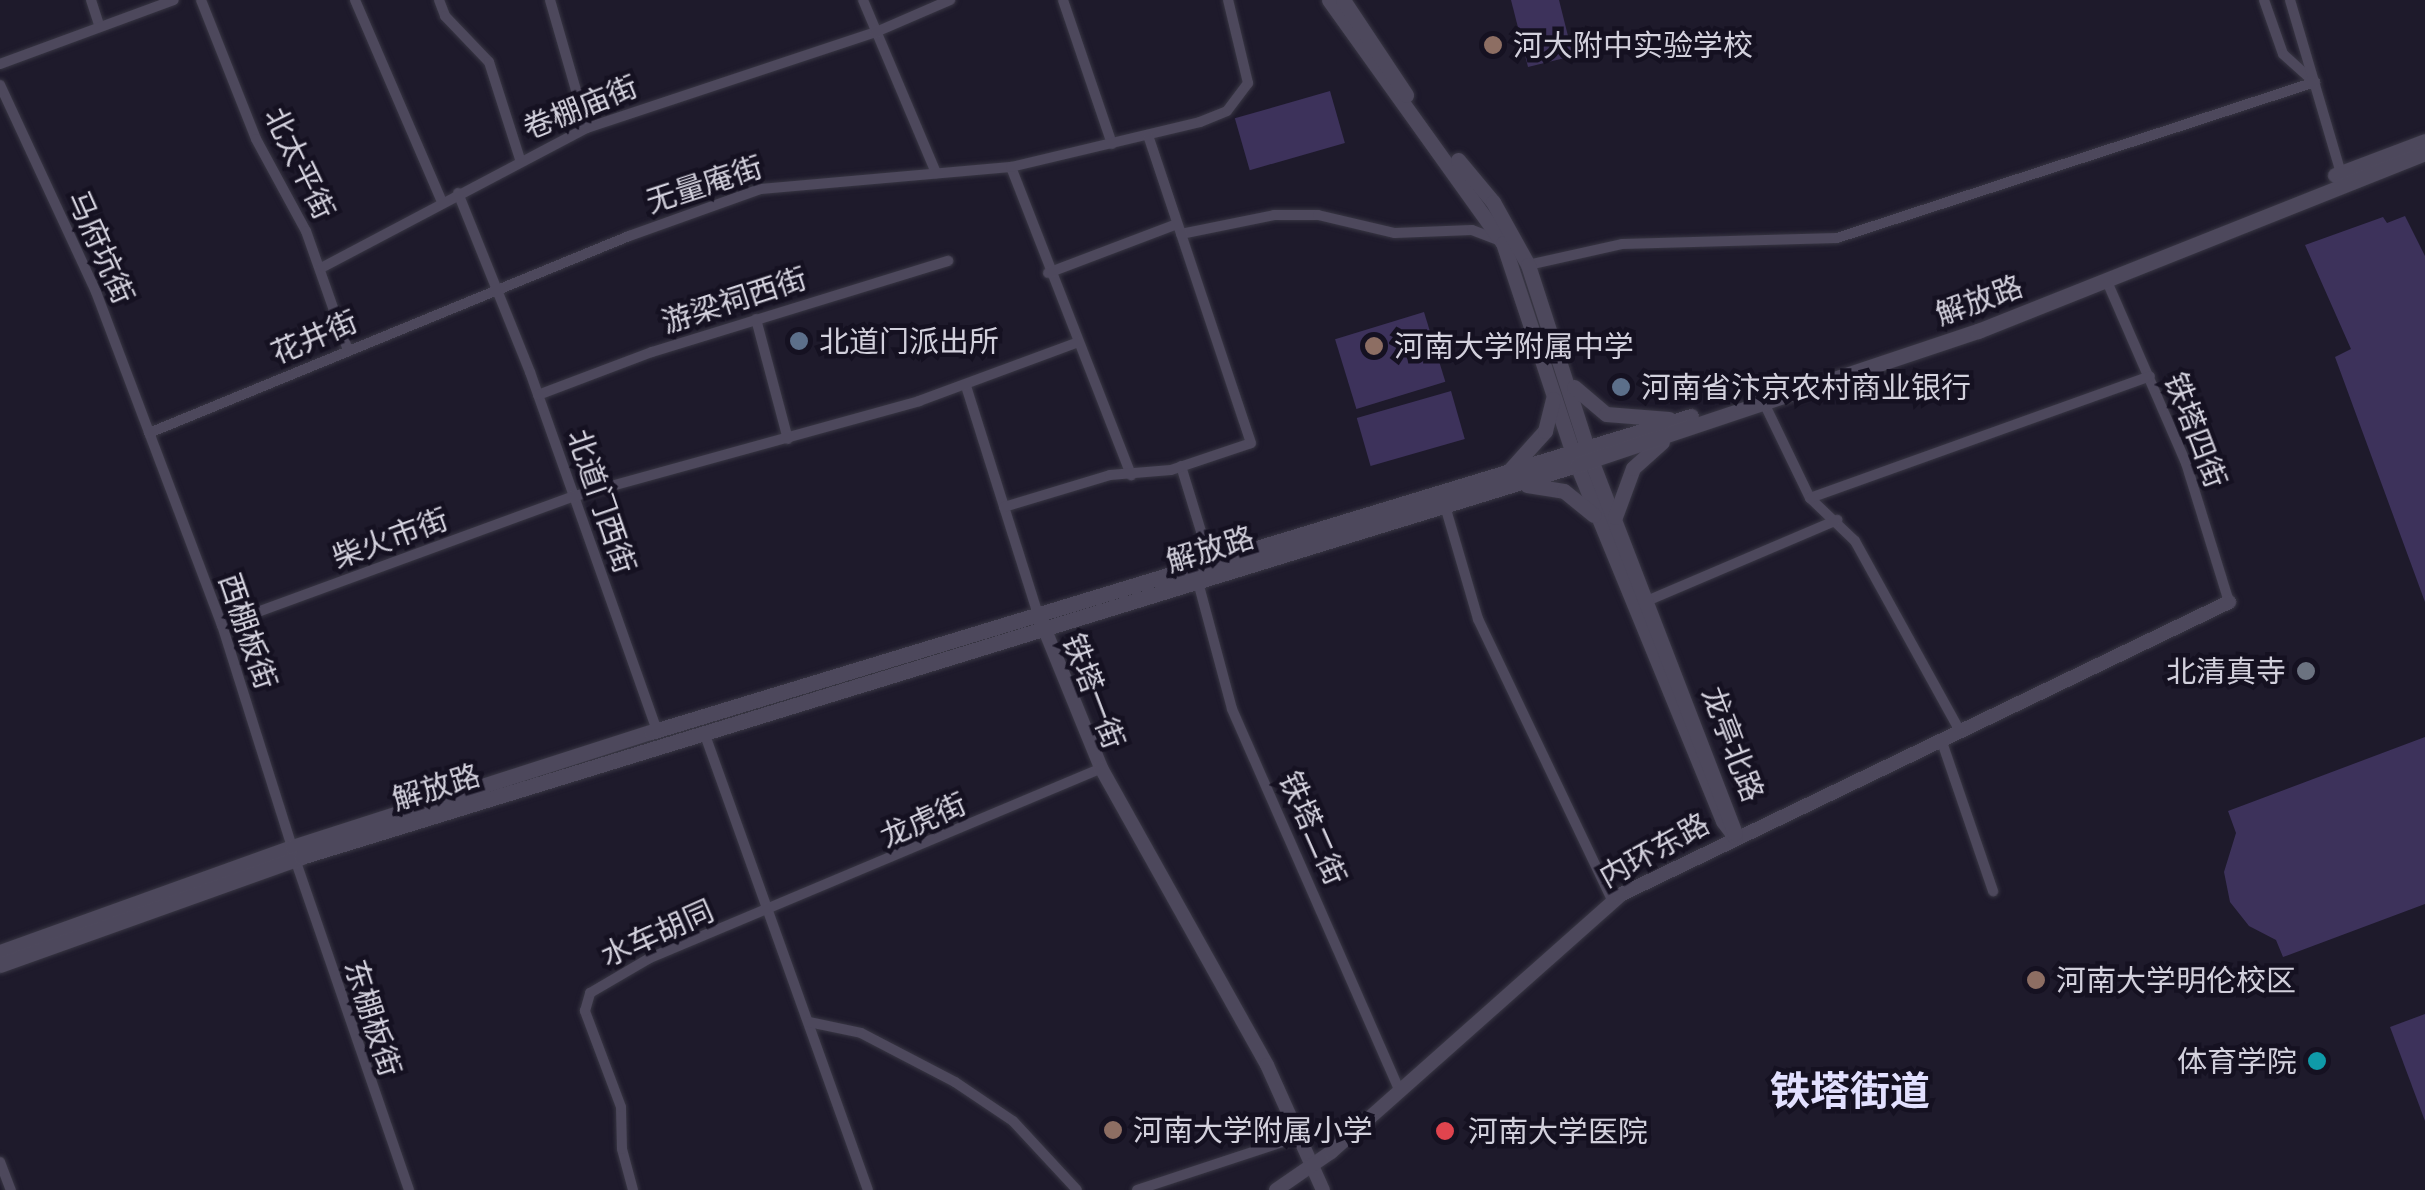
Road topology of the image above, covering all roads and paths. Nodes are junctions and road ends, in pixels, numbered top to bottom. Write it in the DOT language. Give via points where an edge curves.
graph roads {
  1 [pos="91,0"];
  2 [pos="174,0"];
  3 [pos="201,0"];
  4 [pos="355,0"];
  5 [pos="439,0"];
  6 [pos="550,0"];
  7 [pos="863,0"];
  8 [pos="950,0"];
  9 [pos="1063,0"];
  10 [pos="1228,0"];
  11 [pos="1329,0"];
  12 [pos="1343,0"];
  13 [pos="2264,0"];
  14 [pos="2290,0"];
  15 [pos="99,24"];
  16 [pos="876,32"];
  17 [pos="0,64"];
  18 [pos="2315,82"];
  19 [pos="0,85"];
  20 [pos="587,128"];
  21 [pos="1148,136"];
  22 [pos="2425,141"];
  23 [pos="1112,144"];
  24 [pos="2425,153"];
  25 [pos="520,158"];
  26 [pos="1011,167"];
  27 [pos="2341,173"];
  28 [pos="936,174"];
  29 [pos="458,193"];
  30 [pos="442,202"];
  31 [pos="1179,229"];
  32 [pos="1504,243"];
  33 [pos="948,261"];
  34 [pos="1528,265"];
  35 [pos="321,268"];
  36 [pos="1048,272"];
  37 [pos="2106,279"];
  38 [pos="498,289"];
  39 [pos="756,319"];
  40 [pos="1076,343"];
  41 [pos="348,350"];
  42 [pos="1557,370"];
  43 [pos="2150,376"];
  44 [pos="966,386"];
  45 [pos="538,395"];
  46 [pos="1764,402"];
  47 [pos="1679,426"];
  48 [pos="150,434"];
  49 [pos="788,439"];
  50 [pos="1582,456"];
  51 [pos="1180,466"];
  52 [pos="1130,475"];
  53 [pos="1507,480"];
  54 [pos="575,496"];
  55 [pos="1810,498"];
  56 [pos="1445,506"];
  57 [pos="1004,507"];
  58 [pos="1837,520"];
  59 [pos="1609,525"];
  60 [pos="1211,564"];
  61 [pos="1198,582"];
  62 [pos="1647,601"];
  63 [pos="2229,602"];
  64 [pos="222,625"];
  65 [pos="1043,625"];
  66 [pos="658,730"];
  67 [pos="1960,731"];
  68 [pos="705,735"];
  69 [pos="1941,739"];
  70 [pos="1094,771"];
  71 [pos="1736,836"];
  72 [pos="294,853"];
  73 [pos="1994,891"];
  74 [pos="1612,900"];
  75 [pos="770,912"];
  76 [pos="0,952"];
  77 [pos="0,965"];
  78 [pos="809,1022"];
  79 [pos="1399,1089"];
  80 [pos="1292,1139"];
  81 [pos="0,1162"];
  82 [pos="1308,1166"];
  83 [pos="11,1190"];
  84 [pos="409,1190"];
  85 [pos="631,1190"];
  86 [pos="868,1190"];
  87 [pos="1078,1190"];
  88 [pos="1137,1190"];
  89 [pos="1276,1190"];
  90 [pos="1314,1190"];
  91 [pos="1323,1190"];
  1 -- 15 [label="street"];
  2 -- 15 [label="street"];
  3 -- 35 [label="street, 北太平街" via="256,138"];
  4 -- 30 [label="street"];
  5 -- 25 [label="street" via="445,16 489,62"];
  6 -- 20 [label="street"];
  7 -- 16 [label="street"];
  8 -- 16 [label="street, 卷棚庙街"];
  9 -- 23 [label="street"];
  10 -- 21 [label="street, 无量庵街" via="1246,66 1240,99 1200,122"];
  11 -- 32 [label="main road, 龙亭北路"];
  12 -- 34 [label="main road, 龙亭北路" via="1420,113 1493,202"];
  13 -- 18 [label="street" via="2283,54"];
  14 -- 18 [label="street"];
  15 -- 17 [label="street"];
  16 -- 20 [label="street, 卷棚庙街"];
  16 -- 28 [label="street"];
  18 -- 27 [label="street"];
  18 -- 34 [label="street" via="1837,238 1622,244"];
  19 -- 48 [label="street, 马府坑街" via="96,292"];
  20 -- 25 [label="street, 卷棚庙街"];
  21 -- 23 [label="street, 无量庵街"];
  21 -- 31 [label="street"];
  22 -- 27 [label="main road, 解放路"];
  23 -- 26 [label="street, 无量庵街"];
  24 -- 37 [label="main road, 解放路"];
  25 -- 29 [label="street, 卷棚庙街"];
  26 -- 28 [label="street, 无量庵街"];
  26 -- 36 [label="street"];
  27 -- 47 [label="main road, 解放路" via="1975,323"];
  28 -- 38 [label="street, 无量庵街" via="760,189"];
  29 -- 30 [label="street, 卷棚庙街"];
  29 -- 38 [label="street, 北道门西街"];
  30 -- 35 [label="street, 卷棚庙街"];
  31 -- 32 [label="street" via="1318,215 1396,233 1482,231"];
  31 -- 36 [label="street"];
  31 -- 51 [label="street" via="1251,444"];
  32 -- 42 [label="main road, 龙亭北路"];
  33 -- 39 [label="street, 游梁祠西街"];
  34 -- 42 [label="main road, 龙亭北路"];
  35 -- 41 [label="street, 北太平街"];
  36 -- 40 [label="street"];
  37 -- 43 [label="street, 铁塔四街"];
  37 -- 46 [label="main road, 解放路" via="1978,331"];
  38 -- 41 [label="street, 花井街"];
  38 -- 45 [label="street, 北道门西街"];
  39 -- 45 [label="street, 游梁祠西街"];
  39 -- 49 [label="street"];
  40 -- 44 [label="street, 柴火市街"];
  40 -- 52 [label="street"];
  41 -- 48 [label="street, 花井街"];
  42 -- 47 [label="main road" via="1603,413"];
  42 -- 50 [label="main road, 龙亭北路"];
  42 -- 53 [label="main road" via="1546,430"];
  43 -- 55 [label="street"];
  43 -- 63 [label="street, 铁塔四街"];
  44 -- 49 [label="street, 柴火市街"];
  44 -- 57 [label="street"];
  45 -- 54 [label="street, 北道门西街"];
  46 -- 47 [label="main road, 解放路"];
  46 -- 55 [label="street"];
  47 -- 50 [label="main road, 解放路"];
  47 -- 59 [label="main road" via="1633,468"];
  48 -- 64 [label="street, 西棚板街"];
  49 -- 54 [label="street, 柴火市街"];
  50 -- 53 [label="main road, 解放路"];
  50 -- 59 [label="main road, 龙亭北路"];
  51 -- 52 [label="street"];
  51 -- 60 [label="street"];
  52 -- 57 [label="street"];
  53 -- 56 [label="main road, 解放路"];
  53 -- 59 [label="main road" via="1564,491"];
  53 -- 60 [label="main road, 解放路"];
  54 -- 64 [label="street, 柴火市街"];
  54 -- 66 [label="street, 北道门西街"];
  55 -- 58 [label="street"];
  56 -- 61 [label="main road, 解放路"];
  56 -- 74 [label="street" via="1478,618"];
  57 -- 65 [label="street"];
  58 -- 62 [label="street"];
  58 -- 67 [label="street" via="1856,541"];
  59 -- 62 [label="main road, 龙亭北路"];
  59 -- 71 [label="main road, 龙亭北路" via="1723,821"];
  60 -- 65 [label="main road, 解放路"];
  61 -- 65 [label="main road, 解放路"];
  61 -- 79 [label="street, 铁塔二街" via="1232,710"];
  62 -- 71 [label="main road, 龙亭北路" via="1734,816"];
  63 -- 67 [label="street, 内环东路"];
  64 -- 72 [label="street, 西棚板街"];
  65 -- 66 [label="main road, 解放路"];
  65 -- 68 [label="main road, 解放路"];
  65 -- 70 [label="street, 铁塔一街"];
  65 -- 82 [label="street, 铁塔一街" via="1100,768 1267,1065"];
  66 -- 72 [label="main road, 解放路"];
  67 -- 69 [label="street, 内环东路"];
  68 -- 72 [label="main road, 解放路"];
  68 -- 75 [label="street"];
  69 -- 71 [label="street, 内环东路"];
  69 -- 73 [label="street"];
  70 -- 75 [label="street, 龙虎街"];
  70 -- 80 [label="street, 铁塔一街" via="1260,1067"];
  71 -- 74 [label="street, 内环东路"];
  72 -- 76 [label="main road, 解放路"];
  72 -- 77 [label="main road, 解放路"];
  72 -- 84 [label="street, 东棚板街"];
  74 -- 79 [label="street, 内环东路"];
  75 -- 78 [label="street"];
  75 -- 85 [label="street, 水车胡同" via="650,958 611,977 585,1000 621,1108"];
  78 -- 86 [label="street"];
  78 -- 87 [label="street" via="860,1033 955,1082 1013,1121"];
  79 -- 82 [label="street, 内环东路"];
  80 -- 82 [label="street, 铁塔一街"];
  80 -- 88 [label="street"];
  81 -- 83 [label="street"];
  82 -- 89 [label="street, 内环东路"];
  82 -- 90 [label="street"];
  82 -- 91 [label="street"];
}
